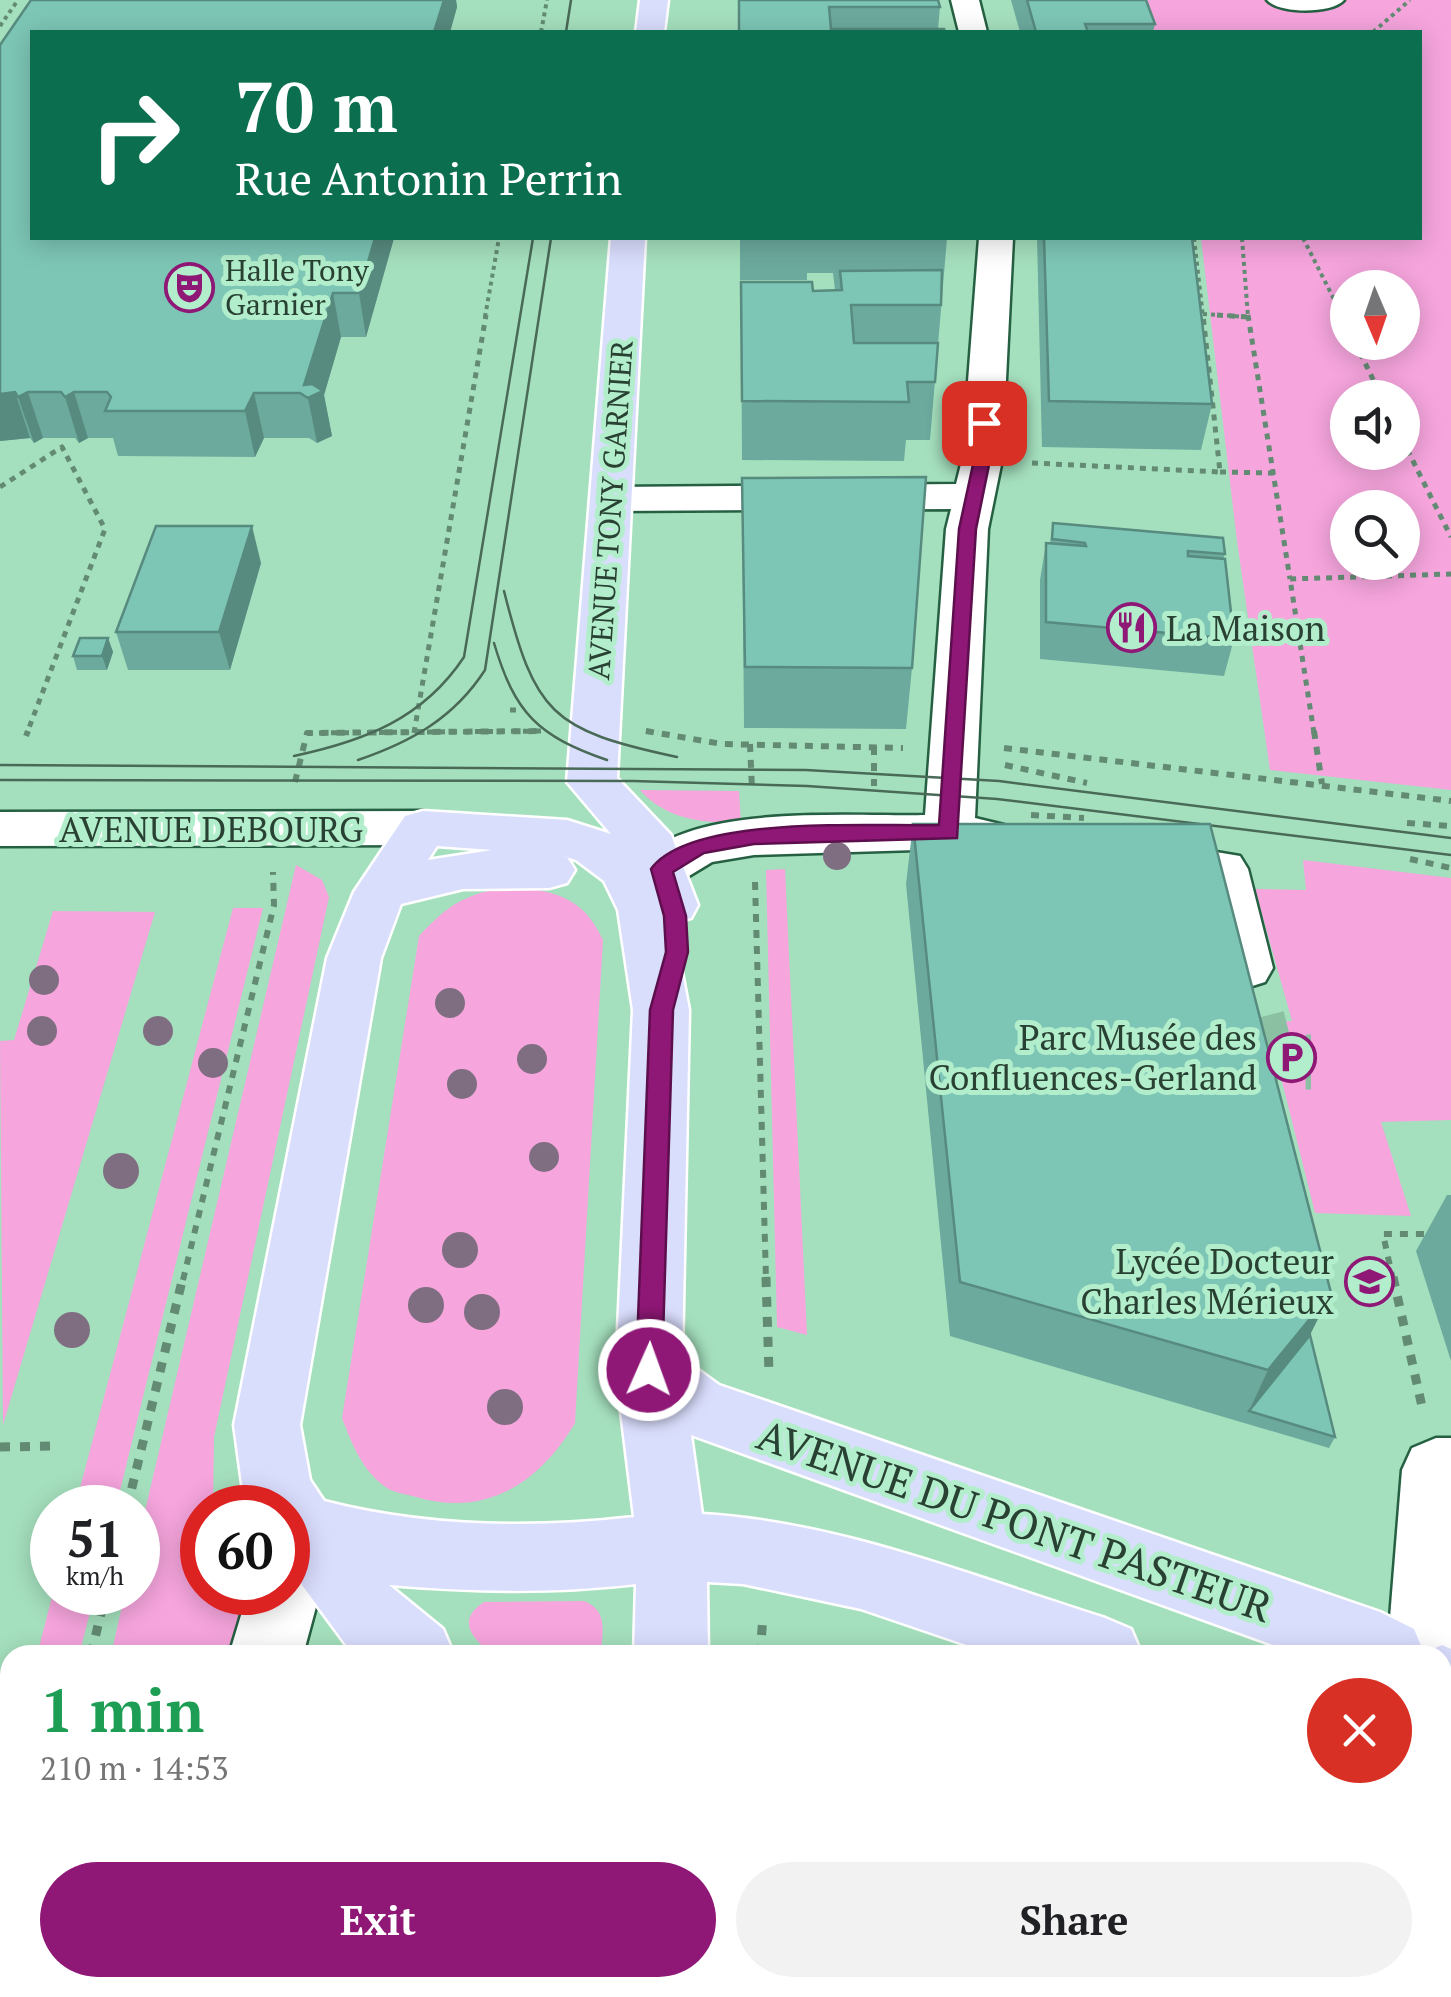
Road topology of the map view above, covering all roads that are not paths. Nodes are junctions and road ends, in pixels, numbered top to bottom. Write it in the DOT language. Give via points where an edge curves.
graph roads {
  1 [pos="654,0"];
  2 [pos="965,0"];
  3 [pos="1281,0"];
  4 [pos="1330,0"];
  5 [pos="650,30"];
  6 [pos="972,30"];
  7 [pos="628,240"];
  8 [pos="996,240"];
  9 [pos="978,478"];
  10 [pos="612,498"];
  11 [pos="592,782"];
  12 [pos="423,828"];
  13 [pos="1022,828"];
  14 [pos="0,829"];
  15 [pos="490,830"];
  16 [pos="949,832"];
  17 [pos="1096,836"];
  18 [pos="661,869"];
  19 [pos="380,892"];
  20 [pos="662,1010"];
  21 [pos="1258,1018"];
  22 [pos="649,1370"];
  23 [pos="1444,1470"];
  24 [pos="276,1485"];
  25 [pos="672,1546"];
  26 [pos="310,1564"];
  27 [pos="310,1580"];
  28 [pos="277,1615"];
  29 [pos="269,1645"];
  30 [pos="404,1645"];
  31 [pos="670,1645"];
  32 [pos="1074,1645"];
  33 [pos="1368,1645"];
  34 [pos="1425,1645"];
  1 -- 5 [label="main road"];
  2 -- 6 [label="street"];
  3 -- 4 [label="street"];
  7 -- 10 [label="main road, AVENUE TONY GARNIER"];
  8 -- 9 [label="street"];
  9 -- 10 [label="street"];
  9 -- 16 [label="street" via="968,529"];
  10 -- 11 [label="main road, AVENUE TONY GARNIER"];
  11 -- 15 [label="main road"];
  11 -- 18 [label="main road" via="641,832"];
  12 -- 14 [label="street, AVENUE DEBOURG"];
  12 -- 15 [label="main road"];
  12 -- 19 [label="main road"];
  13 -- 16 [label="street"];
  15 -- 20 [label="main road" via="568,838 594,847 624,870 644,910"];
  16 -- 18 [label="street" via="754,836 699,846"];
  17 -- 21 [label="street" via="1222,870"];
  18 -- 20 [label="main road" via="677,952"];
  19 -- 20 [label="main road" via="496,865 562,872 587,882"];
  19 -- 24 [label="main road" via="354,958 267,1425"];
  20 -- 22 [label="main road"];
  22 -- 25 [label="main road"];
  22 -- 33 [label="main road, AVENUE DU PONT PASTEUR" via="698,1408"];
  23 -- 34 [label="street"];
  25 -- 26 [label="main road" via="476,1558 387,1550"];
  25 -- 31 [label="main road"];
  25 -- 32 [label="main road" via="743,1550 861,1575"];
  27 -- 30 [label="main road"];
  28 -- 29 [label="street"];
}
